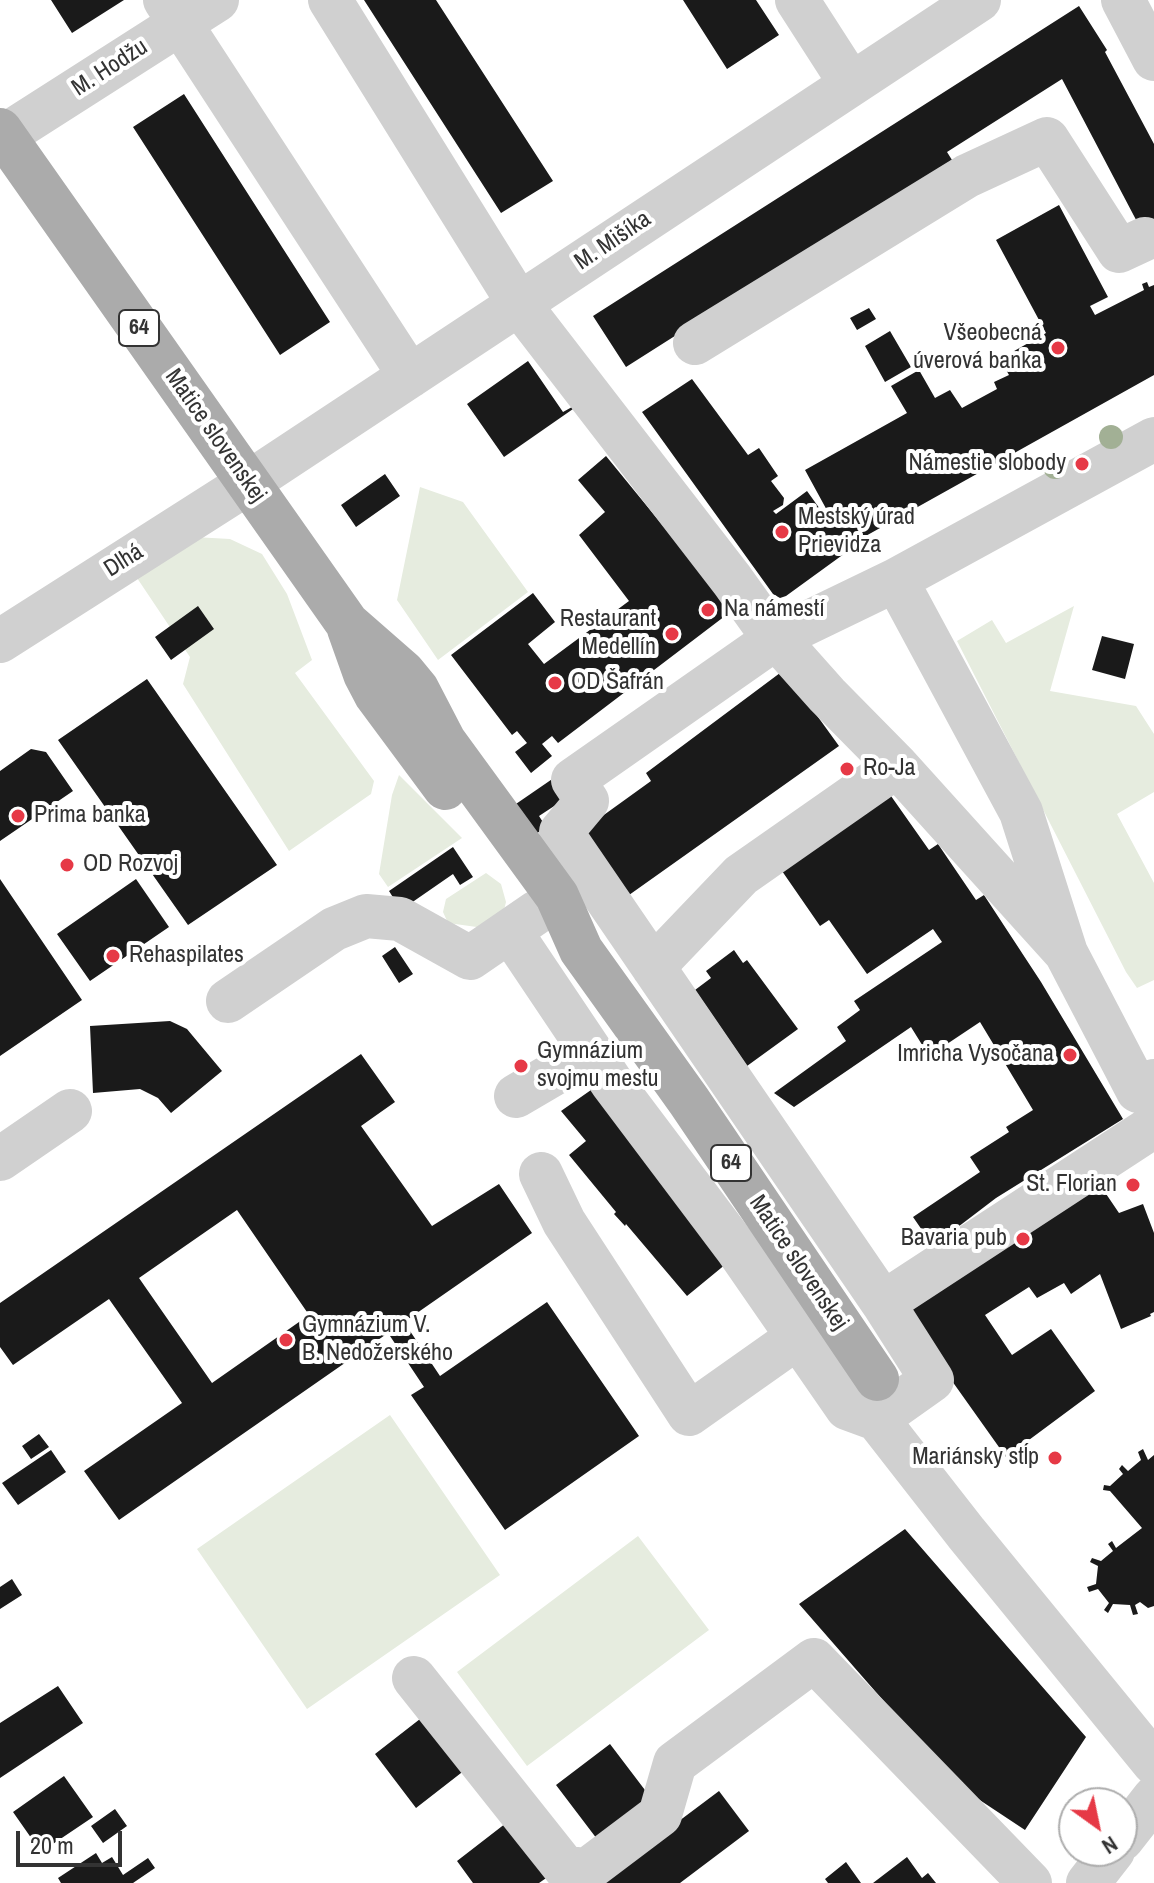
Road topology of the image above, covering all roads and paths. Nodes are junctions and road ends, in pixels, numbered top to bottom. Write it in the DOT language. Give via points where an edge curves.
graph roads {
  1 [pos="217,0"];
  2 [pos="330,0"];
  3 [pos="797,0"];
  4 [pos="1123,0"];
  5 [pos="971,2"];
  6 [pos="172,12"];
  7 [pos="1154,59"];
  8 [pos="851,84"];
  9 [pos="2,133"];
  10 [pos="1145,239"];
  11 [pos="519,304"];
  12 [pos="695,343"];
  13 [pos="410,376"];
  14 [pos="1154,439"];
  15 [pos="248,483"];
  16 [pos="896,580"];
  17 [pos="347,623"];
  18 [pos="776,638"];
  19 [pos="0,641"];
  20 [pos="897,766"];
  21 [pos="523,921"];
  22 [pos="581,950"];
  23 [pos="642,952"];
  24 [pos="1066,953"];
  25 [pos="228,1001"];
  26 [pos="591,1052"];
  27 [pos="516,1096"];
  28 [pos="1150,1106"];
  29 [pos="70,1111"];
  30 [pos="0,1159"];
  31 [pos="541,1174"];
  32 [pos="883,1303"];
  33 [pos="798,1337"];
  34 [pos="881,1412"];
  35 [pos="414,1678"];
  36 [pos="1154,1763"];
  37 [pos="1154,1798"];
  38 [pos="1138,1818"];
  39 [pos="1100,1867"];
  40 [pos="1030,1883"];
  41 [pos="1088,1883"];
  1 -- 6 [label="street, M. Hodžu"];
  2 -- 11 [label="street"];
  3 -- 8 [label="street"];
  4 -- 7 [label="street"];
  5 -- 8 [label="street, M. Mišíka"];
  6 -- 9 [label="street, M. Hodžu"];
  6 -- 13 [label="street"];
  8 -- 11 [label="street, M. Mišíka"];
  9 -- 15 [label="main road, Matice slovenskej / 64"];
  10 -- 12 [label="street" via="1119,251 1047,139 967,176"];
  11 -- 13 [label="street, M. Mišíka"];
  11 -- 18 [label="street"];
  13 -- 15 [label="street, M. Mišíka"];
  14 -- 16 [label="street"];
  15 -- 17 [label="main road, Matice slovenskej / 64"];
  15 -- 19 [label="street, Dlhá"];
  16 -- 18 [label="street"];
  16 -- 24 [label="street" via="1021,812"];
  17 -- 21 [label="main road, Matice slovenskej / 64" via="376,695"];
  17 -- 22 [label="main road, Matice slovenskej / 64" via="417,689 444,741 557,896"];
  18 -- 20 [label="street"];
  18 -- 23 [label="street" via="573,780 587,801 561,832"];
  20 -- 23 [label="street"];
  20 -- 24 [label="street"];
  21 -- 22 [label="main road, Matice slovenskej / 64"];
  21 -- 25 [label="street" via="470,958 400,919 366,916 334,929"];
  21 -- 26 [label="street"];
  22 -- 34 [label="main road, Matice slovenskej / 64" via="689,1101"];
  23 -- 32 [label="street"];
  24 -- 28 [label="street"];
  26 -- 27 [label="street"];
  26 -- 33 [label="street"];
  28 -- 32 [label="street"];
  29 -- 30 [label="street"];
  31 -- 33 [label="street" via="564,1222 689,1414"];
  32 -- 34 [label="street" via="932,1380"];
  33 -- 34 [label="street" via="847,1408"];
  34 -- 36 [label="street" via="966,1533"];
  35 -- 40 [label="street" via="565,1868 587,1870 660,1815 675,1763 814,1660"];
  37 -- 38 [label="street"];
  39 -- 41 [label="street"];
}
